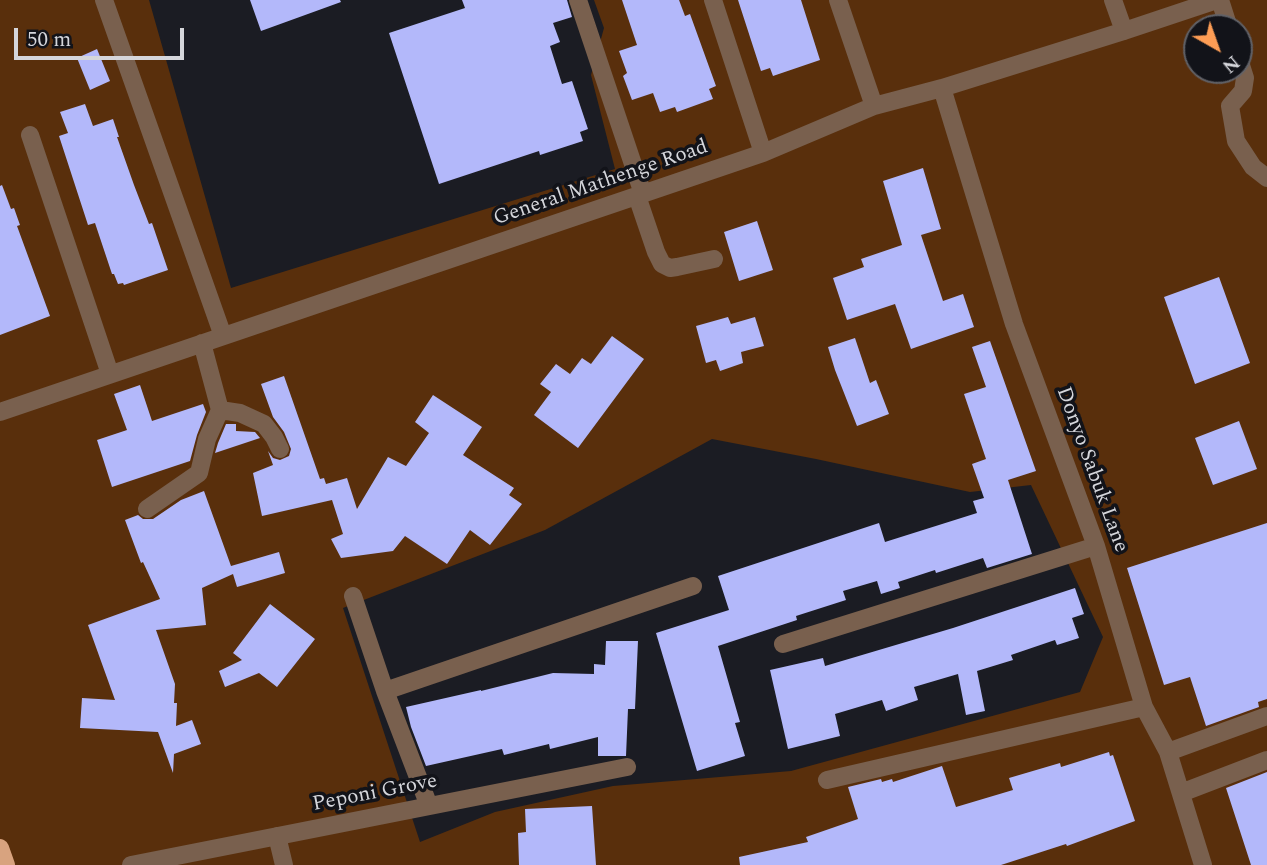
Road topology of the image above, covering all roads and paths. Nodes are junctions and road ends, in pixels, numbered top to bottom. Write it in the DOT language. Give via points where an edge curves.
graph roads {
  1 [pos="104,0"];
  2 [pos="578,0"];
  3 [pos="713,0"];
  4 [pos="838,0"];
  5 [pos="1114,0"];
  6 [pos="1218,0"];
  7 [pos="1124,31"];
  8 [pos="1244,84"];
  9 [pos="942,88"];
  10 [pos="874,106"];
  11 [pos="30,135"];
  12 [pos="763,153"];
  13 [pos="1267,178"];
  14 [pos="640,195"];
  15 [pos="714,259"];
  16 [pos="223,336"];
  17 [pos="202,343"];
  18 [pos="110,374"];
  19 [pos="220,410"];
  20 [pos="0,412"];
  21 [pos="280,449"];
  22 [pos="147,509"];
  23 [pos="1096,546"];
  24 [pos="693,586"];
  25 [pos="353,596"];
  26 [pos="783,644"];
  27 [pos="385,691"];
  28 [pos="1144,707"];
  29 [pos="1267,716"];
  30 [pos="1168,752"];
  31 [pos="1267,760"];
  32 [pos="627,767"];
  33 [pos="827,780"];
  34 [pos="1181,793"];
  35 [pos="429,806"];
  36 [pos="277,836"];
  37 [pos="0,848"];
  38 [pos="217,857"];
  39 [pos="6,865"];
  40 [pos="131,865"];
  41 [pos="284,865"];
  42 [pos="1203,865"];
  1 -- 16 [label="street"];
  2 -- 14 [label="street"];
  3 -- 12 [label="street"];
  4 -- 10 [label="street"];
  5 -- 7 [label="street"];
  6 -- 7 [label="street, General Mathenge Road"];
  7 -- 9 [label="street, General Mathenge Road"];
  8 -- 13 [label="street" via="1230,106 1236,141 1253,167"];
  9 -- 10 [label="street, General Mathenge Road"];
  9 -- 23 [label="street, Donyo Sabuk Lane" via="1014,324"];
  10 -- 12 [label="street, General Mathenge Road"];
  11 -- 18 [label="street"];
  12 -- 14 [label="street, General Mathenge Road"];
  14 -- 15 [label="street" via="662,264 670,268"];
  14 -- 16 [label="street, General Mathenge Road"];
  16 -- 17 [label="street, General Mathenge Road"];
  17 -- 18 [label="street, General Mathenge Road"];
  17 -- 19 [label="street"];
  18 -- 20 [label="street, General Mathenge Road"];
  19 -- 21 [label="street" via="264,424"];
  19 -- 22 [label="street" via="199,473"];
  23 -- 26 [label="street"];
  23 -- 28 [label="street, Donyo Sabuk Lane"];
  24 -- 27 [label="street"];
  25 -- 27 [label="street"];
  27 -- 35 [label="street"];
  28 -- 30 [label="street, Donyo Sabuk Lane"];
  28 -- 33 [label="street"];
  29 -- 30 [label="street"];
  30 -- 34 [label="street, Donyo Sabuk Lane"];
  31 -- 34 [label="street"];
  32 -- 35 [label="street, Peponi Grove"];
  34 -- 42 [label="street, Donyo Sabuk Lane"];
  35 -- 36 [label="street, Peponi Grove"];
  36 -- 38 [label="street, Peponi Grove"];
  36 -- 41 [label="street"];
  37 -- 39 [label="main road"];
  38 -- 40 [label="street, Peponi Grove"];
}
